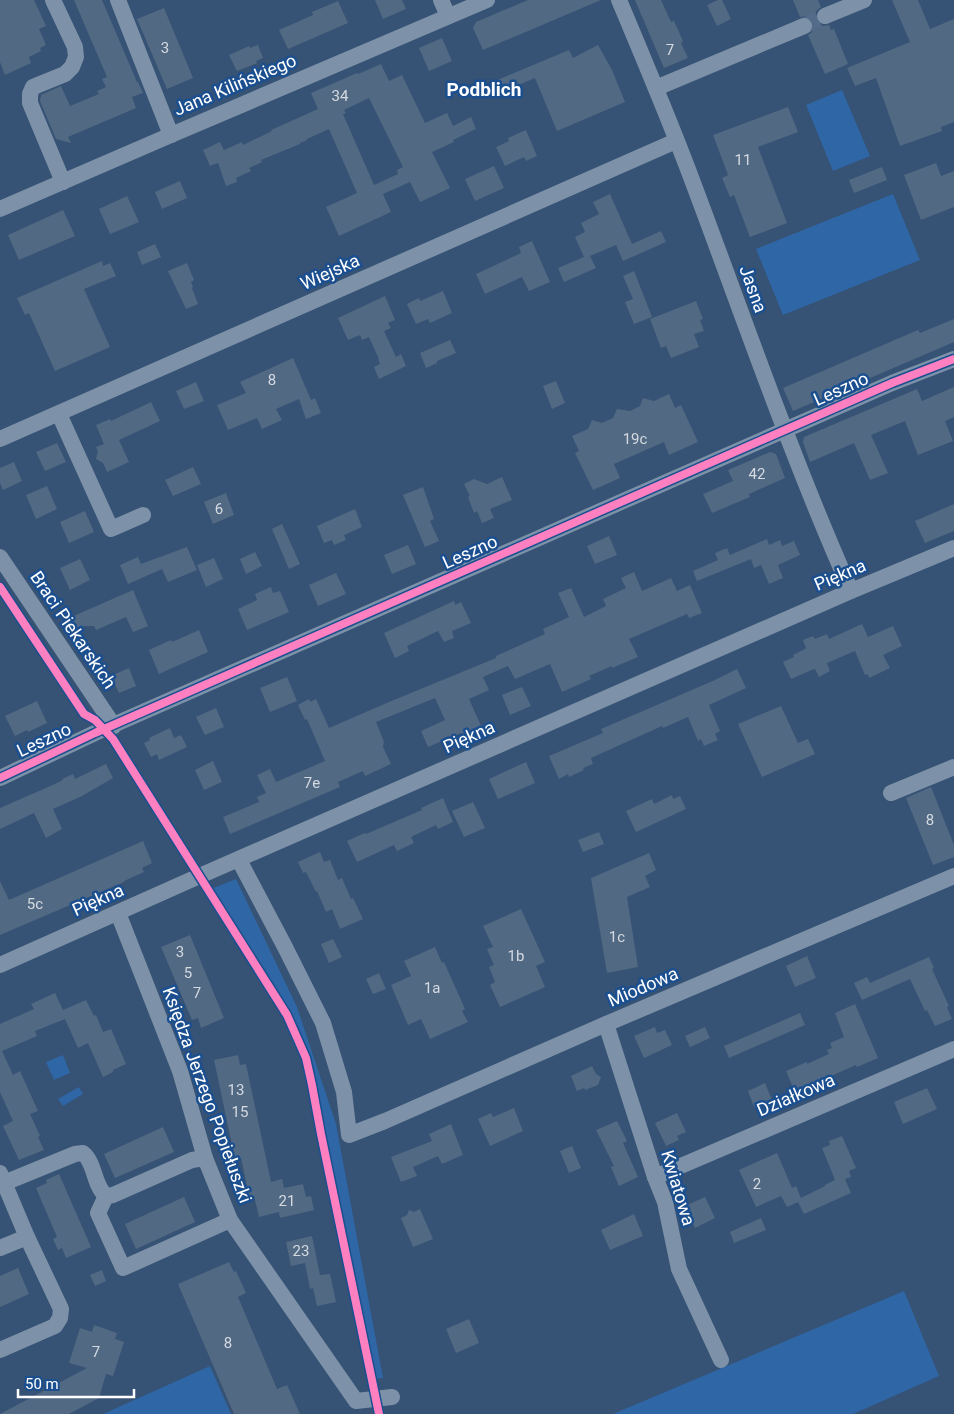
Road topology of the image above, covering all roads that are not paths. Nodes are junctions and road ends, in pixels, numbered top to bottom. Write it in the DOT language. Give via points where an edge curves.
graph roads {
  1 [pos="53,0"];
  2 [pos="118,0"];
  3 [pos="440,0"];
  4 [pos="487,0"];
  5 [pos="619,0"];
  6 [pos="864,0"];
  7 [pos="448,16"];
  8 [pos="825,16"];
  9 [pos="804,26"];
  10 [pos="656,88"];
  11 [pos="171,135"];
  12 [pos="676,141"];
  13 [pos="63,182"];
  14 [pos="0,209"];
  15 [pos="954,359"];
  16 [pos="59,414"];
  17 [pos="784,430"];
  18 [pos="0,439"];
  19 [pos="143,515"];
  20 [pos="954,548"];
  21 [pos="0,557"];
  22 [pos="851,591"];
  23 [pos="114,726"];
  24 [pos="954,767"];
  25 [pos="0,778"];
  26 [pos="891,793"];
  27 [pos="238,860"];
  28 [pos="954,876"];
  29 [pos="118,913"];
  30 [pos="0,966"];
  31 [pos="606,1024"];
  32 [pos="954,1049"];
  33 [pos="205,1158"];
  34 [pos="655,1177"];
  35 [pos="2,1178"];
  36 [pos="106,1196"];
  37 [pos="230,1220"];
  38 [pos="27,1237"];
  39 [pos="0,1248"];
  40 [pos="0,1350"];
  41 [pos="721,1360"];
  42 [pos="392,1397"];
  1 -- 13 [label="street" via="75,47 76,57 65,74 33,87 30,102"];
  2 -- 11 [label="street"];
  3 -- 7 [label="street"];
  4 -- 7 [label="street, Jana Kilińskiego"];
  5 -- 10 [label="street, Jasna"];
  6 -- 8 [label="street"];
  7 -- 11 [label="street, Jana Kilińskiego"];
  9 -- 10 [label="street"];
  10 -- 12 [label="street, Jasna"];
  11 -- 13 [label="street, Jana Kilińskiego"];
  12 -- 16 [label="street, Wiejska"];
  12 -- 17 [label="street, Jasna"];
  13 -- 14 [label="street, Jana Kilińskiego"];
  15 -- 17 [label="street, Leszno"];
  16 -- 18 [label="street, Wiejska"];
  16 -- 19 [label="street" via="111,529"];
  17 -- 22 [label="street, Jasna"];
  17 -- 23 [label="street, Leszno"];
  20 -- 22 [label="street, Piękna"];
  21 -- 23 [label="street, Braci Piekarskich"];
  22 -- 27 [label="street, Piękna"];
  23 -- 25 [label="street, Leszno"];
  24 -- 26 [label="street"];
  27 -- 29 [label="street, Piękna"];
  27 -- 31 [label="street, Miodowa" via="323,1023 344,1092 349,1135"];
  28 -- 31 [label="street, Miodowa"];
  29 -- 30 [label="street, Piękna"];
  29 -- 33 [label="street, Księdza Jerzego Popiełuszki" via="180,1071"];
  31 -- 34 [label="street, Kwiatowa"];
  32 -- 34 [label="street, Działkowa"];
  33 -- 36 [label="street" via="192,1160"];
  33 -- 37 [label="street, Księdza Jerzego Popiełuszki"];
  34 -- 41 [label="street, Kwiatowa" via="665,1202 680,1269"];
  35 -- 36 [label="street" via="83,1153 88,1157 100,1191"];
  35 -- 38 [label="street"];
  36 -- 37 [label="street" via="98,1213 123,1268"];
  37 -- 42 [label="street, Księdza Jerzego Popiełuszki" via="356,1401"];
  38 -- 39 [label="street"];
  38 -- 40 [label="street" via="60,1309 60,1318 55,1326"];
}
